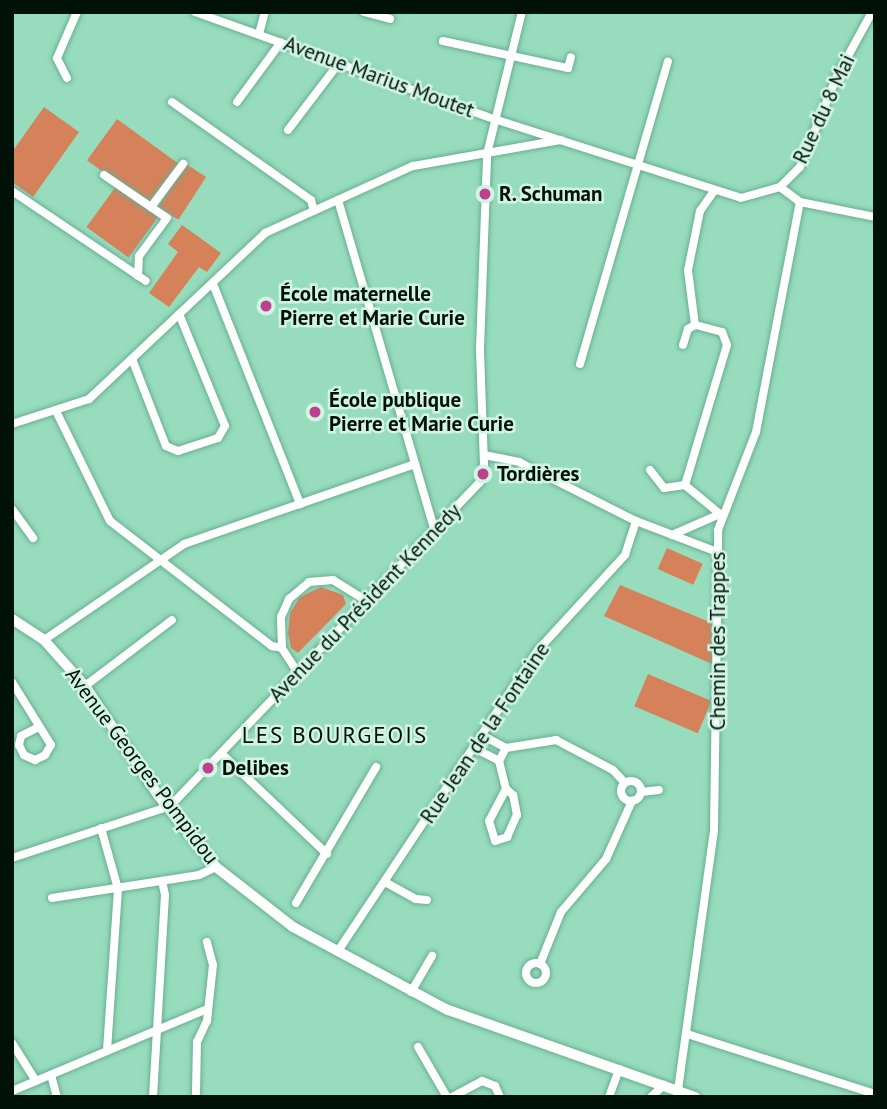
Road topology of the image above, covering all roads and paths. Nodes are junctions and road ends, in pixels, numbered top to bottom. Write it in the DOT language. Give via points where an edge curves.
graph roads {
  1 [pos="78,12"];
  2 [pos="195,12"];
  3 [pos="265,12"];
  4 [pos="364,12"];
  5 [pos="522,12"];
  6 [pos="872,12"];
  7 [pos="390,19"];
  8 [pos="259,34"];
  9 [pos="443,41"];
  10 [pos="281,42"];
  11 [pos="571,57"];
  12 [pos="510,58"];
  13 [pos="668,62"];
  14 [pos="339,63"];
  15 [pos="67,78"];
  16 [pos="172,102"];
  17 [pos="237,102"];
  18 [pos="494,118"];
  19 [pos="288,130"];
  20 [pos="564,140"];
  21 [pos="487,154"];
  22 [pos="183,164"];
  23 [pos="639,165"];
  24 [pos="104,175"];
  25 [pos="780,187"];
  26 [pos="12,191"];
  27 [pos="714,191"];
  28 [pos="338,201"];
  29 [pos="800,202"];
  30 [pos="151,207"];
  31 [pos="314,211"];
  32 [pos="875,217"];
  33 [pos="213,284"];
  34 [pos="178,314"];
  35 [pos="695,325"];
  36 [pos="683,345"];
  37 [pos="132,359"];
  38 [pos="580,364"];
  39 [pos="57,413"];
  40 [pos="12,424"];
  41 [pos="484,455"];
  42 [pos="412,465"];
  43 [pos="650,470"];
  44 [pos="685,485"];
  45 [pos="300,504"];
  46 [pos="12,509"];
  47 [pos="720,514"];
  48 [pos="636,521"];
  49 [pos="434,528"];
  50 [pos="671,535"];
  51 [pos="33,538"];
  52 [pos="717,552"];
  53 [pos="156,559"];
  54 [pos="366,601"];
  55 [pos="12,619"];
  56 [pos="172,621"];
  57 [pos="44,640"];
  58 [pos="282,648"];
  59 [pos="298,673"];
  60 [pos="12,682"];
  61 [pos="85,686"];
  62 [pos="37,728"];
  63 [pos="482,735"];
  64 [pos="15,745"];
  65 [pos="474,748"];
  66 [pos="506,748"];
  67 [pos="222,754"];
  68 [pos="499,761"];
  69 [pos="376,767"];
  70 [pos="624,782"];
  71 [pos="506,789"];
  72 [pos="659,790"];
  73 [pos="642,792"];
  74 [pos="632,802"];
  75 [pos="167,806"];
  76 [pos="101,828"];
  77 [pos="327,855"];
  78 [pos="12,858"];
  79 [pos="216,867"];
  80 [pos="162,881"];
  81 [pos="385,882"];
  82 [pos="118,889"];
  83 [pos="52,898"];
  84 [pos="427,900"];
  85 [pos="296,903"];
  86 [pos="207,942"];
  87 [pos="338,951"];
  88 [pos="432,956"];
  89 [pos="540,964"];
  90 [pos="411,992"];
  91 [pos="207,1009"];
  92 [pos="156,1031"];
  93 [pos="687,1034"];
  94 [pos="12,1043"];
  95 [pos="418,1047"];
  96 [pos="107,1051"];
  97 [pos="619,1069"];
  98 [pos="51,1075"];
  99 [pos="36,1081"];
  100 [pos="664,1085"];
  101 [pos="678,1090"];
  102 [pos="12,1091"];
  103 [pos="196,1093"];
  104 [pos="875,1094"];
  105 [pos="57,1097"];
  106 [pos="153,1097"];
  107 [pos="449,1097"];
  108 [pos="500,1097"];
  109 [pos="609,1097"];
  110 [pos="651,1097"];
  111 [pos="695,1097"];
  1 -- 15 [label="street" via="57,58"];
  2 -- 8 [label="street, Avenue Marius Moutet"];
  3 -- 8 [label="street"];
  4 -- 7 [label="street"];
  5 -- 12 [label="street"];
  6 -- 25 [label="street, Rue du 8 Mai" via="836,76 800,167"];
  8 -- 10 [label="street, Avenue Marius Moutet"];
  9 -- 12 [label="street"];
  10 -- 14 [label="street, Avenue Marius Moutet"];
  10 -- 17 [label="street"];
  11 -- 12 [label="street" via="568,68"];
  12 -- 18 [label="street"];
  13 -- 23 [label="street"];
  14 -- 18 [label="street, Avenue Marius Moutet"];
  14 -- 19 [label="street"];
  16 -- 31 [label="street" via="311,200"];
  18 -- 20 [label="street, Avenue Marius Moutet"];
  18 -- 21 [label="street"];
  20 -- 21 [label="street"];
  20 -- 23 [label="street, Rue du 8 Mai"];
  21 -- 28 [label="street" via="413,166"];
  21 -- 41 [label="street" via="480,349"];
  22 -- 30 [label="street"];
  23 -- 27 [label="street, Rue du 8 Mai"];
  23 -- 38 [label="street"];
  24 -- 30 [label="street"];
  25 -- 27 [label="street, Rue du 8 Mai" via="741,198"];
  25 -- 29 [label="street"];
  26 -- 30 [label="street" via="142,278 139,257 167,218"];
  27 -- 35 [label="street" via="700,211 688,270"];
  28 -- 31 [label="street"];
  28 -- 42 [label="street"];
  29 -- 32 [label="street"];
  29 -- 47 [label="street, Chemin des Trappes" via="756,432"];
  31 -- 33 [label="street" via="265,233"];
  33 -- 34 [label="street"];
  33 -- 45 [label="street"];
  34 -- 37 [label="street"];
  34 -- 37 [label="street" via="225,426 218,438 178,451 166,446"];
  35 -- 36 [label="street" via="688,329"];
  35 -- 44 [label="street" via="722,332 727,345"];
  37 -- 39 [label="street" via="89,400"];
  39 -- 40 [label="street"];
  39 -- 53 [label="street" via="110,521"];
  41 -- 48 [label="street" via="519,462"];
  41 -- 49 [label="street, Avenue du Président Kennedy" via="483,474 475,488"];
  42 -- 45 [label="street"];
  42 -- 49 [label="street"];
  43 -- 44 [label="street" via="664,488"];
  44 -- 47 [label="street"];
  45 -- 53 [label="street" via="184,544"];
  46 -- 51 [label="street"];
  47 -- 50 [label="street"];
  47 -- 52 [label="street, Chemin des Trappes"];
  48 -- 50 [label="street"];
  48 -- 63 [label="street, Rue Jean de la Fontaine" via="625,555 538,650"];
  49 -- 54 [label="street, Avenue du Président Kennedy"];
  50 -- 52 [label="street"];
  52 -- 93 [label="street, Chemin des Trappes" via="717,775"];
  53 -- 57 [label="street"];
  53 -- 58 [label="street" via="190,580 272,646"];
  54 -- 58 [label="street" via="332,580 309,583 289,599 281,617"];
  54 -- 59 [label="street, Avenue du Président Kennedy"];
  55 -- 57 [label="main road, Avenue Georges Pompidou"];
  56 -- 61 [label="street"];
  57 -- 61 [label="main road, Avenue Georges Pompidou"];
  58 -- 59 [label="street"];
  59 -- 67 [label="street, Avenue du Président Kennedy"];
  60 -- 62 [label="street"];
  61 -- 75 [label="main road, Avenue Georges Pompidou"];
  62 -- 64 [label="street"];
  62 -- 64 [label="street" via="47,734 51,745 45,755 34,760"];
  63 -- 65 [label="street, Rue Jean de la Fontaine"];
  63 -- 66 [label="street"];
  65 -- 68 [label="street"];
  65 -- 81 [label="street, Rue Jean de la Fontaine"];
  66 -- 68 [label="street"];
  66 -- 70 [label="street" via="556,740 612,770"];
  67 -- 75 [label="street, Avenue du Président Kennedy"];
  67 -- 77 [label="street"];
  68 -- 71 [label="street"];
  69 -- 77 [label="street"];
  70 -- 73 [label="street" via="639,783"];
  70 -- 74 [label="street" via="623,798"];
  71 -- 71 [label="street" via="489,821 495,841 507,837 517,815 513,795"];
  72 -- 73 [label="street"];
  73 -- 74 [label="street"];
  74 -- 89 [label="street" via="607,859 561,912"];
  75 -- 76 [label="street"];
  75 -- 79 [label="main road, Avenue Georges Pompidou"];
  76 -- 78 [label="street"];
  76 -- 82 [label="street"];
  77 -- 85 [label="street"];
  79 -- 80 [label="street"];
  79 -- 87 [label="main road, Avenue Georges Pompidou" via="293,927"];
  80 -- 82 [label="street"];
  80 -- 92 [label="street" via="165,895"];
  81 -- 84 [label="street"];
  81 -- 87 [label="street, Rue Jean de la Fontaine"];
  82 -- 83 [label="street"];
  82 -- 96 [label="street"];
  86 -- 91 [label="street" via="213,965"];
  87 -- 90 [label="main road, Avenue Georges Pompidou"];
  88 -- 90 [label="street"];
  90 -- 97 [label="main road, Avenue Georges Pompidou" via="490,1026"];
  91 -- 92 [label="street"];
  91 -- 103 [label="street" via="208,1021 197,1042"];
  92 -- 96 [label="street"];
  92 -- 106 [label="street"];
  93 -- 101 [label="street, Chemin des Trappes"];
  93 -- 104 [label="street"];
  94 -- 99 [label="street"];
  95 -- 107 [label="street"];
  96 -- 98 [label="street"];
  97 -- 100 [label="main road, Avenue Georges Pompidou"];
  97 -- 109 [label="street"];
  98 -- 99 [label="street"];
  98 -- 105 [label="street"];
  99 -- 102 [label="street"];
  100 -- 101 [label="main road, Avenue Georges Pompidou"];
  100 -- 110 [label="street"];
  101 -- 111 [label="main road, Avenue Georges Pompidou"];
  107 -- 108 [label="street" via="482,1081 495,1086"];
}
